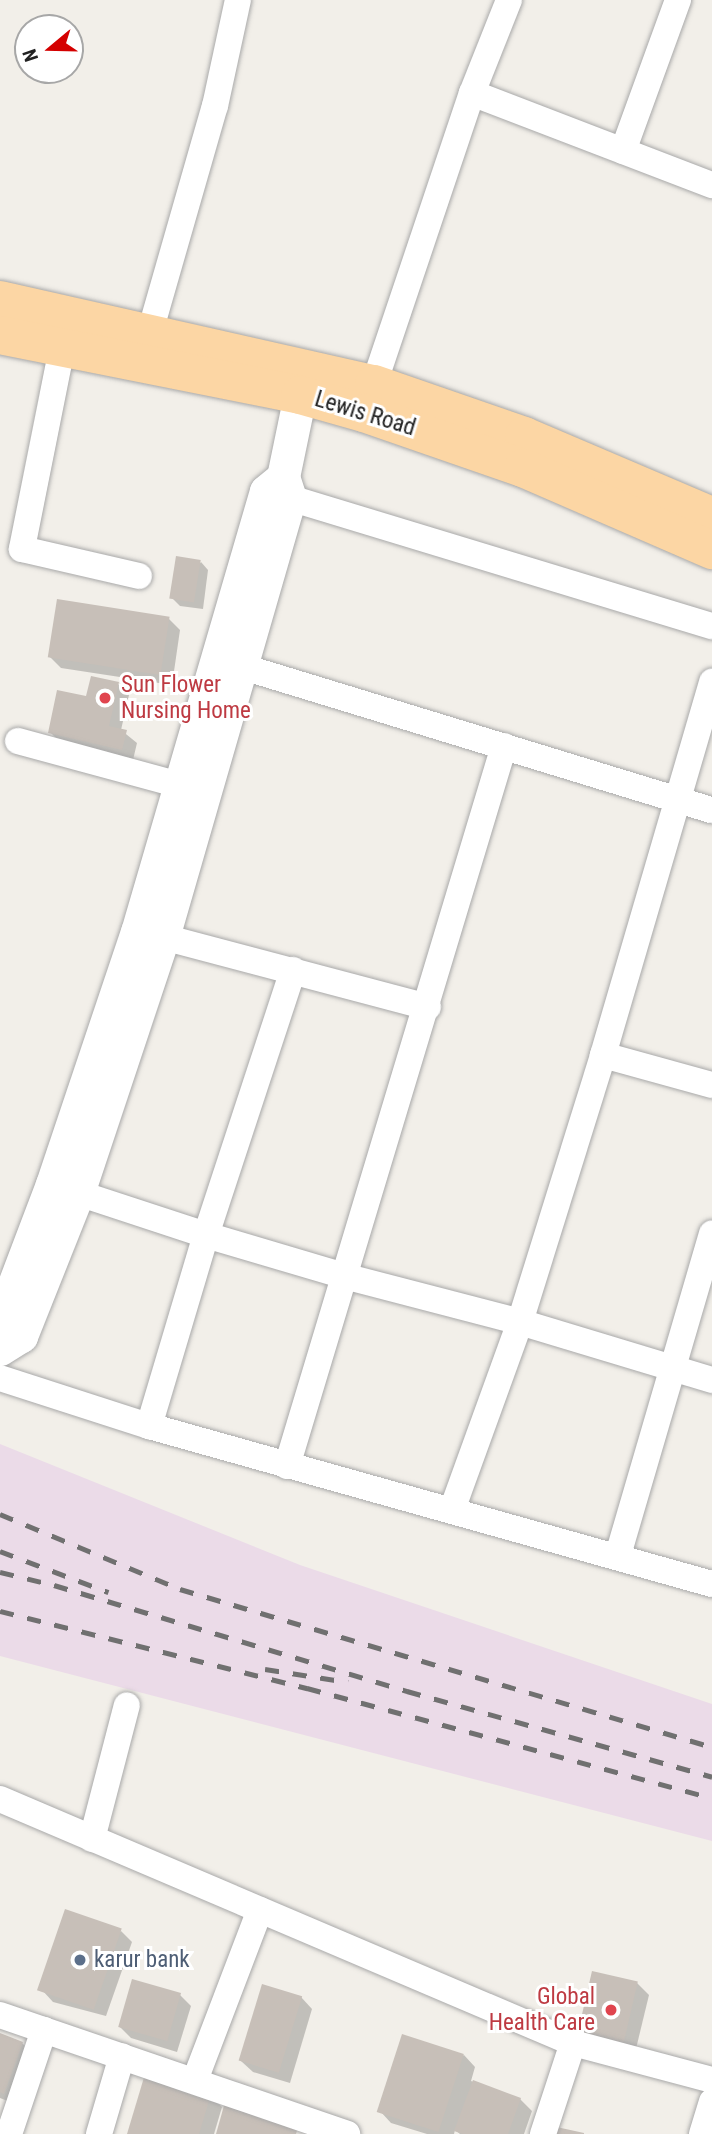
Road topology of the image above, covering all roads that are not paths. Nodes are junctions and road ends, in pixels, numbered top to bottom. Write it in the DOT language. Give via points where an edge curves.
graph roads {
  1 [pos="238,0"];
  2 [pos="509,0"];
  3 [pos="678,0"];
  4 [pos="472,93"];
  5 [pos="623,151"];
  6 [pos="712,185"];
  7 [pos="0,300"];
  8 [pos="150,332"];
  9 [pos="0,335"];
  10 [pos="62,348"];
  11 [pos="374,384"];
  12 [pos="300,395"];
  13 [pos="287,487"];
  14 [pos="712,516"];
  15 [pos="712,550"];
  16 [pos="139,576"];
  17 [pos="712,626"];
  18 [pos="240,666"];
  19 [pos="712,682"];
  20 [pos="18,741"];
  21 [pos="504,746"];
  22 [pos="180,785"];
  23 [pos="675,800"];
  24 [pos="712,810"];
  25 [pos="163,937"];
  26 [pos="293,970"];
  27 [pos="428,1007"];
  28 [pos="603,1055"];
  29 [pos="712,1085"];
  30 [pos="78,1193"];
  31 [pos="712,1233"];
  32 [pos="206,1235"];
  33 [pos="344,1276"];
  34 [pos="0,1321"];
  35 [pos="520,1322"];
  36 [pos="0,1349"];
  37 [pos="670,1367"];
  38 [pos="0,1378"];
  39 [pos="712,1380"];
  40 [pos="149,1426"];
  41 [pos="287,1466"];
  42 [pos="452,1510"];
  43 [pos="618,1555"];
  44 [pos="711,1578"];
  45 [pos="127,1705"];
  46 [pos="0,1799"];
  47 [pos="92,1839"];
  48 [pos="260,1910"];
  49 [pos="0,2015"];
  50 [pos="44,2029"];
  51 [pos="573,2043"];
  52 [pos="122,2056"];
  53 [pos="195,2080"];
  54 [pos="712,2080"];
  55 [pos="712,2102"];
  56 [pos="317,2129"];
  57 [pos="9,2134"];
  58 [pos="99,2134"];
  59 [pos="347,2134"];
  60 [pos="544,2134"];
  61 [pos="702,2134"];
  1 -- 8 [label="street" via="215,106"];
  2 -- 4 [label="street"];
  3 -- 5 [label="street"];
  4 -- 5 [label="street"];
  4 -- 11 [label="street"];
  5 -- 6 [label="street"];
  7 -- 8 [label="main road, Lewis Road"];
  8 -- 11 [label="main road, Lewis Road"];
  9 -- 10 [label="main road, Lewis Road"];
  10 -- 12 [label="main road, Lewis Road"];
  10 -- 16 [label="street" via="22,549"];
  11 -- 14 [label="main road, Lewis Road" via="524,436"];
  12 -- 13 [label="street"];
  12 -- 15 [label="main road, Lewis Road" via="443,438 523,468"];
  13 -- 17 [label="street"];
  13 -- 18 [label="street"];
  13 -- 22 [label="street" via="266,491"];
  18 -- 21 [label="street"];
  18 -- 25 [label="street"];
  19 -- 23 [label="street"];
  20 -- 22 [label="street"];
  21 -- 23 [label="street"];
  21 -- 27 [label="street"];
  22 -- 34 [label="street" via="137,932 52,1184"];
  23 -- 24 [label="street"];
  23 -- 28 [label="street"];
  25 -- 26 [label="street"];
  25 -- 30 [label="street"];
  26 -- 27 [label="street"];
  26 -- 32 [label="street"];
  27 -- 33 [label="street"];
  28 -- 29 [label="street"];
  28 -- 35 [label="street"];
  30 -- 32 [label="street"];
  30 -- 36 [label="street" via="20,1336"];
  31 -- 37 [label="street"];
  32 -- 33 [label="street"];
  32 -- 40 [label="street"];
  33 -- 35 [label="street"];
  33 -- 41 [label="street"];
  35 -- 37 [label="street"];
  35 -- 42 [label="street"];
  37 -- 39 [label="street"];
  37 -- 43 [label="street"];
  38 -- 40 [label="street"];
  40 -- 41 [label="street"];
  41 -- 42 [label="street"];
  42 -- 43 [label="street"];
  43 -- 44 [label="street"];
  45 -- 47 [label="street"];
  46 -- 47 [label="street"];
  47 -- 48 [label="street"];
  48 -- 51 [label="street"];
  48 -- 53 [label="street"];
  49 -- 50 [label="street"];
  50 -- 52 [label="street"];
  50 -- 57 [label="street"];
  51 -- 54 [label="street"];
  51 -- 60 [label="street"];
  52 -- 53 [label="street"];
  52 -- 58 [label="street"];
  53 -- 56 [label="street"];
  55 -- 61 [label="street"];
  56 -- 59 [label="street"];
}
